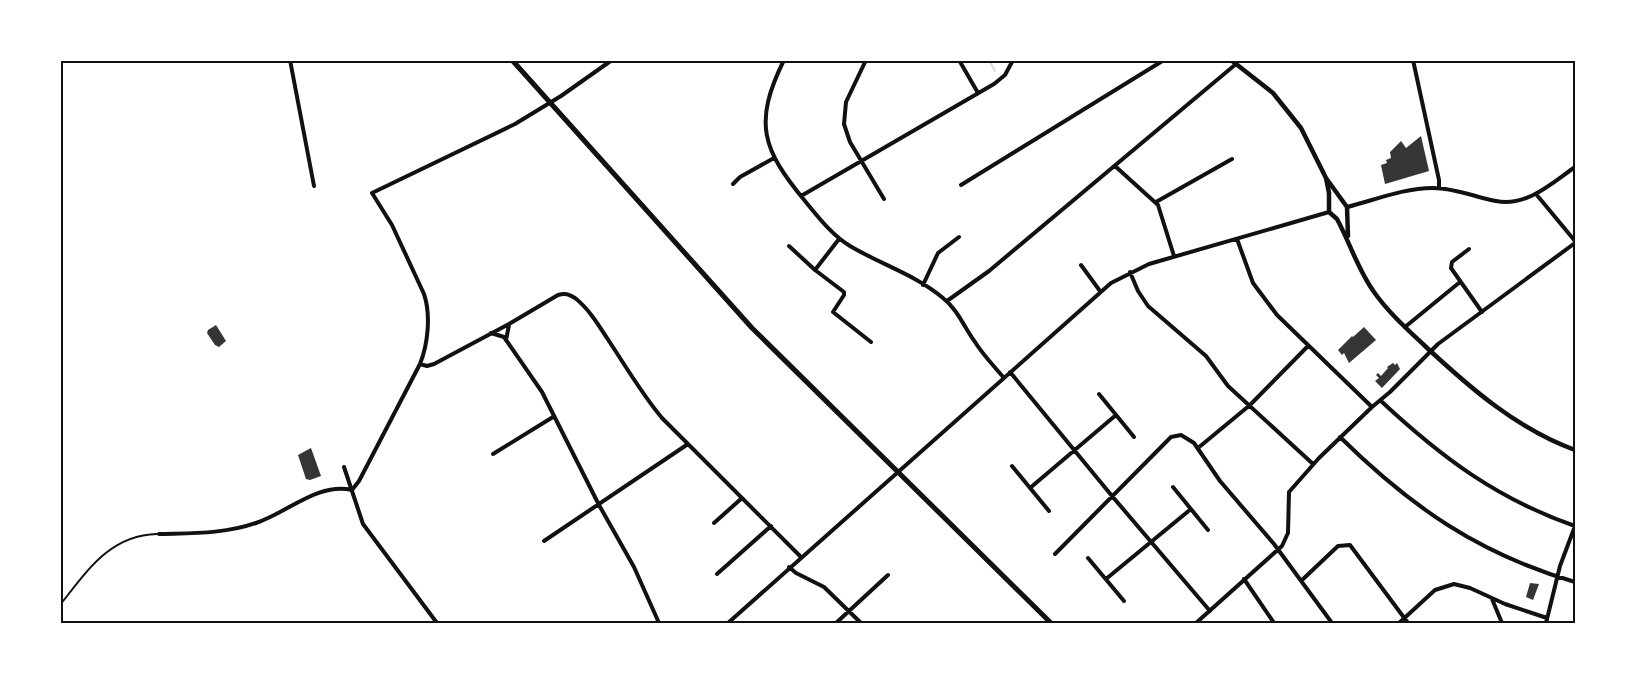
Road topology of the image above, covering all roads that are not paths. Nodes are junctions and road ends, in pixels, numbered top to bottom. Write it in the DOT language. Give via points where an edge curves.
graph roads {
  1 [pos="290,60"];
  2 [pos="512,60"];
  3 [pos="612,60"];
  4 [pos="784,60"];
  5 [pos="866,60"];
  6 [pos="959,60"];
  7 [pos="1013,60"];
  8 [pos="1164,60"];
  9 [pos="1413,60"];
  10 [pos="1233,62"];
  11 [pos="979,93"];
  12 [pos="550,103"];
  13 [pos="774,158"];
  14 [pos="1232,159"];
  15 [pos="862,160"];
  16 [pos="1115,166"];
  17 [pos="1575,167"];
  18 [pos="1326,178"];
  19 [pos="733,184"];
  20 [pos="960,185"];
  21 [pos="314,186"];
  22 [pos="1439,188"];
  23 [pos="1536,194"];
  24 [pos="801,196"];
  25 [pos="884,199"];
  26 [pos="1342,201"];
  27 [pos="1156,202"];
  28 [pos="1329,205"];
  29 [pos="1347,207"];
  30 [pos="1329,212"];
  31 [pos="1346,214"];
  32 [pos="1337,219"];
  33 [pos="959,237"];
  34 [pos="839,239"];
  35 [pos="1237,239"];
  36 [pos="1348,240"];
  37 [pos="1575,242"];
  38 [pos="789,246"];
  39 [pos="1469,249"];
  40 [pos="1174,256"];
  41 [pos="1081,265"];
  42 [pos="815,270"];
  43 [pos="1130,272"];
  44 [pos="1460,282"];
  45 [pos="923,285"];
  46 [pos="1100,291"];
  47 [pos="947,301"];
  48 [pos="1482,312"];
  49 [pos="509,324"];
  50 [pos="1405,327"];
  51 [pos="485,336"];
  52 [pos="506,340"];
  53 [pos="871,342"];
  54 [pos="1308,346"];
  55 [pos="1431,352"];
  56 [pos="420,364"];
  57 [pos="1010,372"];
  58 [pos="1004,378"];
  59 [pos="1099,394"];
  60 [pos="1381,401"];
  61 [pos="1250,405"];
  62 [pos="1372,407"];
  63 [pos="1116,415"];
  64 [pos="554,417"];
  65 [pos="1134,437"];
  66 [pos="1340,437"];
  67 [pos="688,444"];
  68 [pos="1198,448"];
  69 [pos="1074,450"];
  70 [pos="1575,450"];
  71 [pos="492,454"];
  72 [pos="1313,464"];
  73 [pos="1012,466"];
  74 [pos="344,467"];
  75 [pos="898,472"];
  76 [pos="1173,487"];
  77 [pos="1030,488"];
  78 [pos="352,490"];
  79 [pos="1112,496"];
  80 [pos="742,498"];
  81 [pos="599,505"];
  82 [pos="1191,509"];
  83 [pos="1049,511"];
  84 [pos="714,523"];
  85 [pos="771,526"];
  86 [pos="1575,526"];
  87 [pos="1208,530"];
  88 [pos="159,534"];
  89 [pos="544,541"];
  90 [pos="1151,542"];
  91 [pos="1279,550"];
  92 [pos="1055,554"];
  93 [pos="801,557"];
  94 [pos="1088,558"];
  95 [pos="789,567"];
  96 [pos="717,574"];
  97 [pos="888,574"];
  98 [pos="1558,577"];
  99 [pos="1106,579"];
  100 [pos="1245,579"];
  101 [pos="1301,581"];
  102 [pos="1575,582"];
  103 [pos="1492,598"];
  104 [pos="1124,601"];
  105 [pos="60,605"];
  106 [pos="849,611"];
  107 [pos="1210,611"];
  108 [pos="1404,618"];
  109 [pos="1546,620"];
  110 [pos="437,623"];
  111 [pos="659,623"];
  112 [pos="728,623"];
  113 [pos="836,623"];
  114 [pos="861,623"];
  115 [pos="1051,623"];
  116 [pos="1196,623"];
  117 [pos="1274,623"];
  118 [pos="1332,623"];
  119 [pos="1399,623"];
  120 [pos="1408,623"];
  121 [pos="1502,623"];
  1 -- 21 [label="street"];
  2 -- 12 [label="main road"];
  3 -- 12 [label="street"];
  4 -- 13 [label="street" via="769,92 765,115"];
  5 -- 15 [label="street" via="847,100 843,119 847,136"];
  6 -- 11 [label="street"];
  7 -- 11 [label="street" via="1001,78"];
  8 -- 20 [label="street"];
  9 -- 22 [label="street"];
  10 -- 16 [label="street"];
  10 -- 18 [label="street" via="1266,87 1288,111 1308,139"];
  11 -- 15 [label="street"];
  12 -- 56 [label="street" via="372,193 392,225 426,301 425,347"];
  12 -- 75 [label="main road" via="752,328"];
  13 -- 19 [label="street"];
  13 -- 24 [label="street"];
  14 -- 27 [label="street"];
  15 -- 24 [label="street"];
  15 -- 25 [label="street"];
  16 -- 27 [label="street"];
  16 -- 47 [label="street"];
  17 -- 23 [label="street"];
  18 -- 26 [label="street"];
  18 -- 28 [label="street"];
  22 -- 23 [label="street" via="1505,202"];
  22 -- 29 [label="street" via="1405,191"];
  23 -- 37 [label="street"];
  24 -- 34 [label="street"];
  26 -- 28 [label="street" via="1335,200"];
  26 -- 29 [label="street"];
  27 -- 40 [label="street"];
  28 -- 30 [label="street"];
  29 -- 31 [label="street"];
  30 -- 32 [label="street"];
  30 -- 35 [label="street"];
  31 -- 32 [label="street"];
  31 -- 36 [label="street"];
  32 -- 36 [label="street"];
  33 -- 45 [label="street" via="938,253"];
  34 -- 42 [label="street"];
  34 -- 45 [label="street"];
  35 -- 40 [label="street"];
  35 -- 54 [label="street" via="1256,287"];
  36 -- 50 [label="street" via="1370,287"];
  37 -- 48 [label="street"];
  38 -- 42 [label="street"];
  39 -- 44 [label="street" via="1452,262 1451,268"];
  40 -- 43 [label="street"];
  41 -- 46 [label="street"];
  42 -- 53 [label="street" via="844,292 833,312"];
  43 -- 46 [label="street"];
  43 -- 61 [label="street" via="1148,306 1209,359 1226,385"];
  44 -- 48 [label="street"];
  44 -- 50 [label="street"];
  45 -- 47 [label="street"];
  46 -- 57 [label="street"];
  47 -- 58 [label="street"];
  48 -- 55 [label="street"];
  49 -- 51 [label="street"];
  49 -- 52 [label="street"];
  49 -- 67 [label="street" via="554,296 568,294 581,303 651,405"];
  50 -- 55 [label="street"];
  51 -- 52 [label="street" via="496,334"];
  51 -- 56 [label="street" via="434,364"];
  52 -- 64 [label="street" via="542,392"];
  54 -- 61 [label="street"];
  54 -- 62 [label="street"];
  55 -- 60 [label="street"];
  55 -- 70 [label="street" via="1490,403"];
  56 -- 78 [label="street"];
  57 -- 58 [label="street"];
  57 -- 69 [label="street"];
  58 -- 75 [label="street"];
  59 -- 63 [label="street"];
  60 -- 62 [label="street"];
  60 -- 86 [label="street" via="1425,442 1476,479 1532,509"];
  61 -- 68 [label="street"];
  61 -- 72 [label="street"];
  62 -- 66 [label="street"];
  63 -- 65 [label="street"];
  63 -- 69 [label="street"];
  64 -- 71 [label="street"];
  64 -- 81 [label="street"];
  66 -- 72 [label="street"];
  66 -- 98 [label="street" via="1396,490 1446,525 1497,553"];
  67 -- 80 [label="street"];
  67 -- 81 [label="street"];
  68 -- 79 [label="street" via="1185,436 1175,435"];
  68 -- 91 [label="street" via="1220,481"];
  69 -- 77 [label="street"];
  69 -- 79 [label="street"];
  72 -- 91 [label="street" via="1289,490 1288,534"];
  73 -- 77 [label="street"];
  74 -- 78 [label="street"];
  75 -- 93 [label="street"];
  75 -- 115 [label="main road"];
  76 -- 82 [label="street"];
  77 -- 83 [label="street"];
  78 -- 88 [label="street" via="322,493 257,523 218,532"];
  78 -- 110 [label="street" via="368,532"];
  79 -- 90 [label="street"];
  79 -- 92 [label="street"];
  80 -- 84 [label="street"];
  80 -- 85 [label="street"];
  81 -- 89 [label="street"];
  81 -- 111 [label="street" via="634,567"];
  82 -- 87 [label="street"];
  82 -- 90 [label="street"];
  85 -- 93 [label="street"];
  85 -- 96 [label="street"];
  86 -- 98 [label="street"];
  88 -- 105 [label="lane" via="131,537 112,547"];
  90 -- 99 [label="street"];
  90 -- 107 [label="street"];
  91 -- 100 [label="street"];
  91 -- 101 [label="street"];
  93 -- 95 [label="street"];
  94 -- 99 [label="street"];
  95 -- 106 [label="street" via="821,585"];
  95 -- 112 [label="street"];
  97 -- 106 [label="street"];
  98 -- 102 [label="street"];
  98 -- 109 [label="street"];
  99 -- 104 [label="street"];
  100 -- 107 [label="street"];
  100 -- 117 [label="street"];
  101 -- 108 [label="street" via="1338,546 1349,544"];
  101 -- 118 [label="street"];
  103 -- 108 [label="street" via="1457,584 1443,586"];
  103 -- 109 [label="street"];
  103 -- 121 [label="street"];
  106 -- 113 [label="street"];
  106 -- 114 [label="street"];
  107 -- 116 [label="street"];
  108 -- 119 [label="street"];
  108 -- 120 [label="street"];
}
